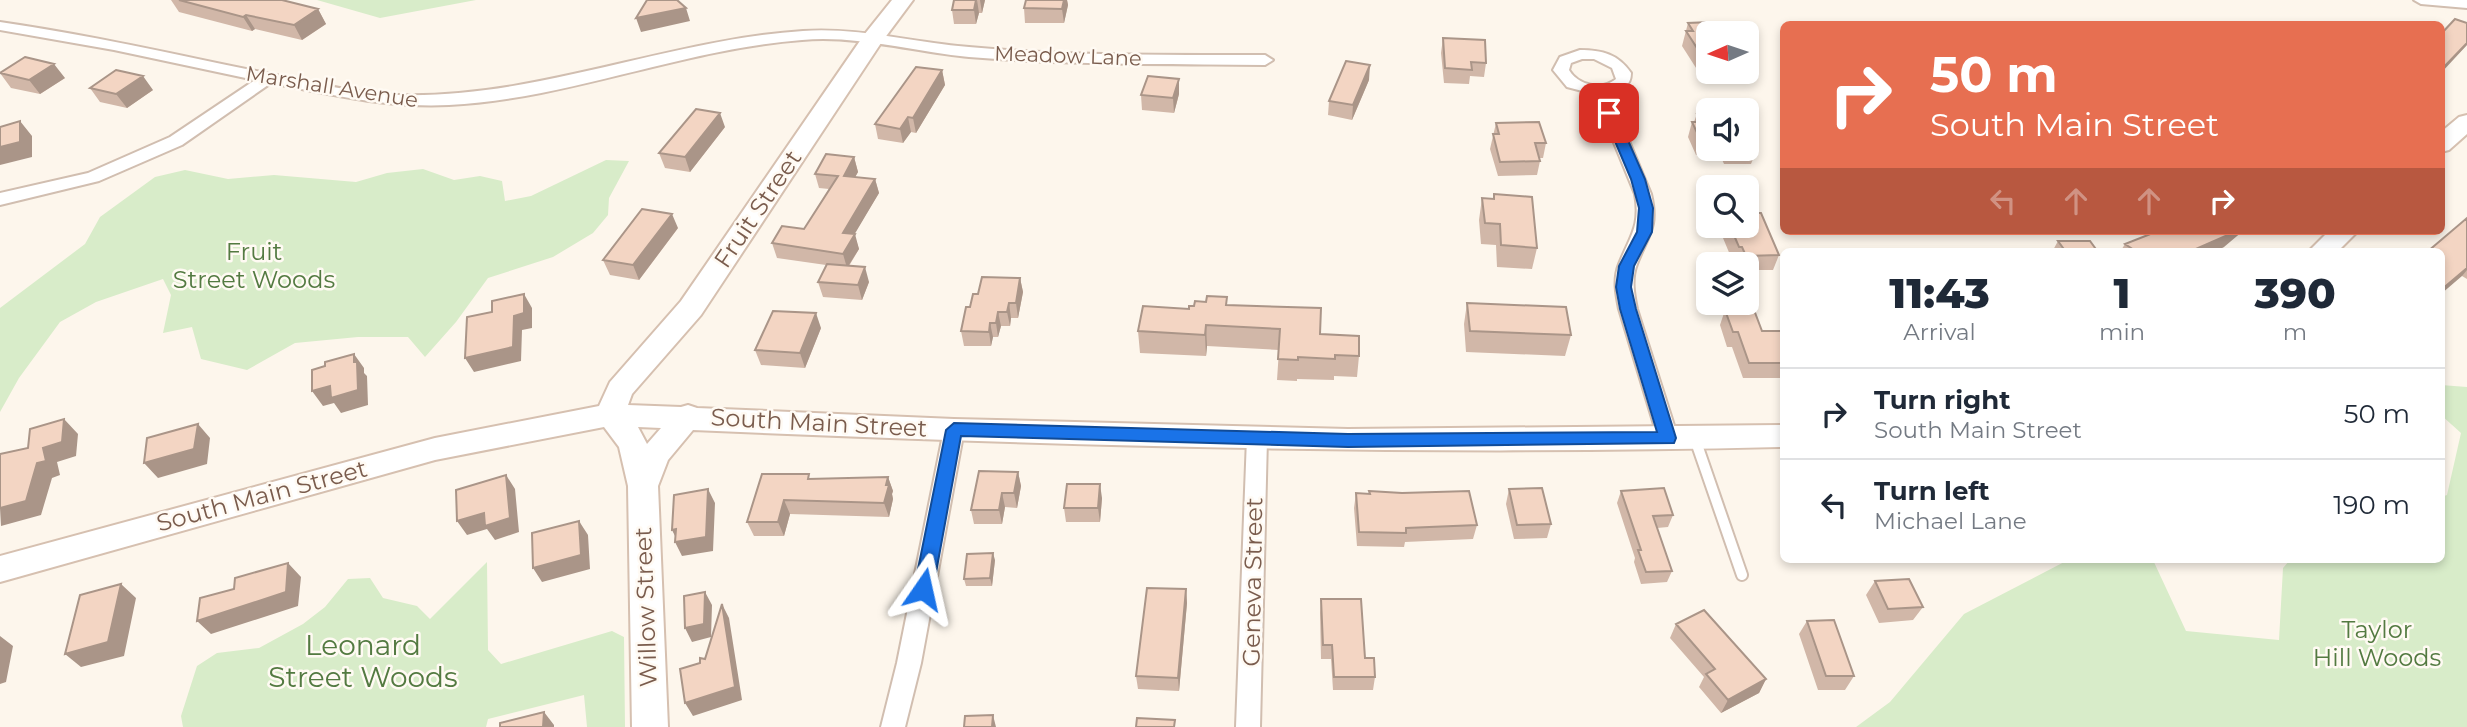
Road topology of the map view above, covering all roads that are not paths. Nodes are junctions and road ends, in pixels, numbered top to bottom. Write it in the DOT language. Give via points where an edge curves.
graph roads {
  1 [pos="904,0"];
  2 [pos="2421,0"];
  3 [pos="2467,4"];
  4 [pos="0,26"];
  5 [pos="872,40"];
  6 [pos="1265,60"];
  7 [pos="269,78"];
  8 [pos="1600,90"];
  9 [pos="2467,122"];
  10 [pos="2445,141"];
  11 [pos="0,200"];
  12 [pos="2340,235"];
  13 [pos="2326,248"];
  14 [pos="610,415"];
  15 [pos="688,416"];
  16 [pos="954,430"];
  17 [pos="1780,436"];
  18 [pos="1257,438"];
  19 [pos="1681,438"];
  20 [pos="643,486"];
  21 [pos="0,569"];
  22 [pos="1742,575"];
  23 [pos="650,727"];
  24 [pos="893,727"];
  25 [pos="1248,727"];
  1 -- 5 [label="main road, Fruit Street"];
  2 -- 3 [label="street"];
  4 -- 7 [label="street, Marshall Avenue"];
  5 -- 6 [label="street, Meadow Lane" via="1043,57"];
  5 -- 7 [label="street, Marshall Avenue" via="838,35 778,37 471,99 394,100"];
  5 -- 14 [label="main road, Fruit Street" via="691,308 620,389"];
  7 -- 11 [label="street" via="176,141 93,177"];
  8 -- 19 [label="street" via="1646,208 1644,232 1627,266 1628,309"];
  9 -- 10 [label="main road"];
  12 -- 13 [label="main road"];
  14 -- 15 [label="main road, South Main Street"];
  14 -- 20 [label="main road" via="634,444"];
  14 -- 21 [label="main road, South Main Street" via="435,449"];
  15 -- 16 [label="main road, South Main Street"];
  15 -- 20 [label="main road" via="654,455"];
  16 -- 18 [label="main road, South Main Street"];
  16 -- 24 [label="street"];
  17 -- 19 [label="main road, South Main Street"];
  18 -- 19 [label="main road, South Main Street"];
  18 -- 25 [label="street, Geneva Street"];
  19 -- 22 [label="lane"];
  20 -- 23 [label="main road, Willow Street"];
}
